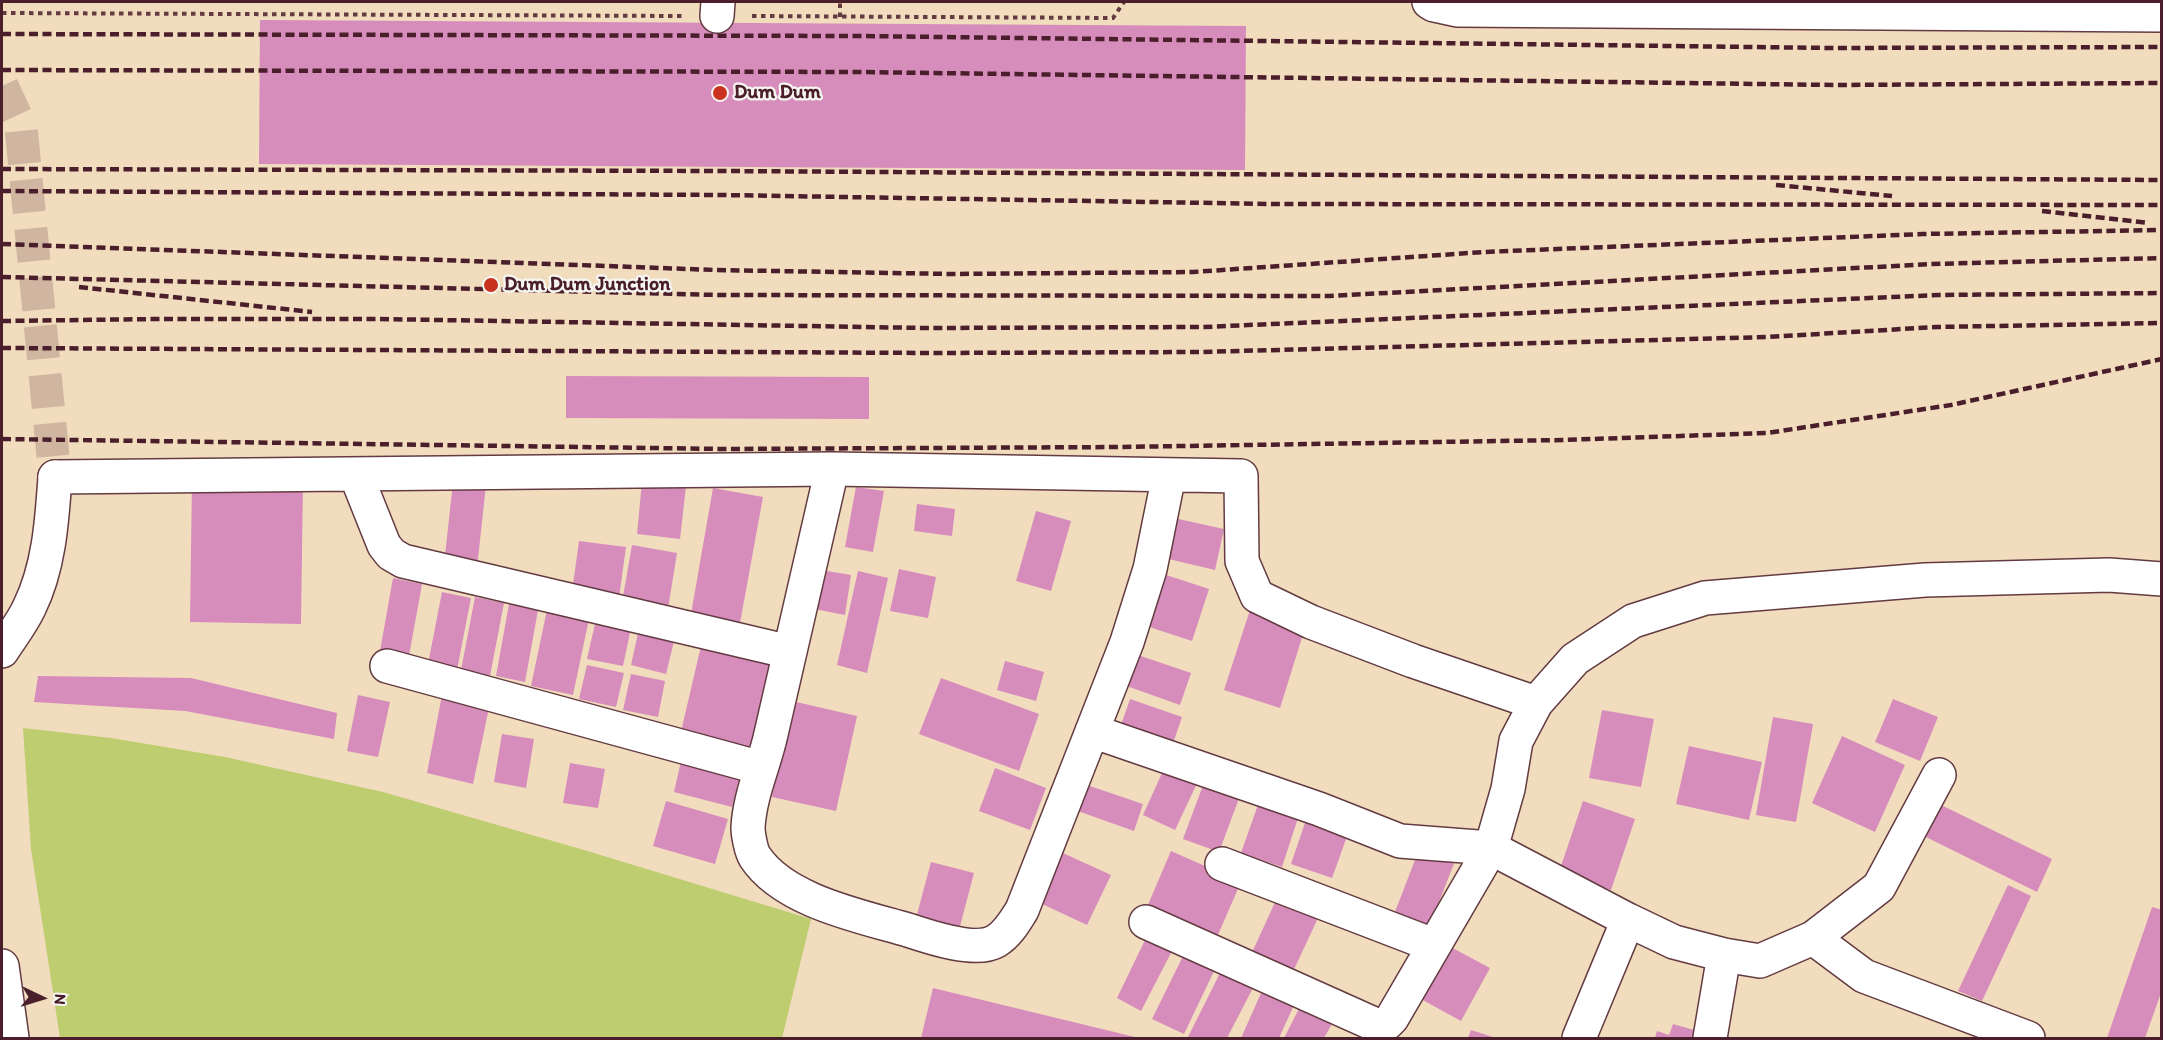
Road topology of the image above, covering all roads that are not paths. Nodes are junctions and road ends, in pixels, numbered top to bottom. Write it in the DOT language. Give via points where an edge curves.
graph roads {
  1 [pos="1429,2"];
  2 [pos="2162,15"];
  3 [pos="832,469"];
  4 [pos="356,475"];
  5 [pos="1169,475"];
  6 [pos="2162,579"];
  7 [pos="2,651"];
  8 [pos="790,652"];
  9 [pos="387,666"];
  10 [pos="1536,703"];
  11 [pos="1092,731"];
  12 [pos="761,768"];
  13 [pos="1939,775"];
  14 [pos="1491,848"];
  15 [pos="1222,864"];
  16 [pos="1628,921"];
  17 [pos="1146,922"];
  18 [pos="1814,938"];
  19 [pos="1433,945"];
  20 [pos="1724,955"];
  21 [pos="2,966"];
  22 [pos="12,1038"];
  23 [pos="1580,1038"];
  24 [pos="1710,1038"];
  25 [pos="2028,1038"];
  1 -- 2 [label="street" via="1456,10"];
  3 -- 4 [label="street"];
  3 -- 5 [label="street"];
  3 -- 8 [label="street"];
  4 -- 7 [label="street" via="55,477 46,556 38,586 29,610"];
  4 -- 8 [label="street" via="381,539 391,554 403,561"];
  5 -- 10 [label="street" via="1241,476 1242,561 1257,596 1311,622"];
  5 -- 11 [label="street" via="1150,569"];
  6 -- 10 [label="street" via="2109,575 1925,580 1706,598 1632,621 1575,659"];
  8 -- 12 [label="street"];
  9 -- 12 [label="street"];
  10 -- 14 [label="street" via="1516,741 1508,789"];
  11 -- 12 [label="street" via="1022,910 995,942 947,942 842,911 777,880 754,856 748,828"];
  11 -- 14 [label="street" via="1400,841"];
  13 -- 18 [label="street" via="1879,887"];
  14 -- 16 [label="street"];
  14 -- 19 [label="street"];
  15 -- 19 [label="street"];
  16 -- 20 [label="street" via="1674,942"];
  16 -- 23 [label="street"];
  17 -- 19 [label="street" via="1376,1025 1386,1024 1392,1018"];
  18 -- 20 [label="street" via="1760,961"];
  18 -- 25 [label="street" via="1864,976"];
  20 -- 24 [label="street"];
  21 -- 22 [label="street"];
}
